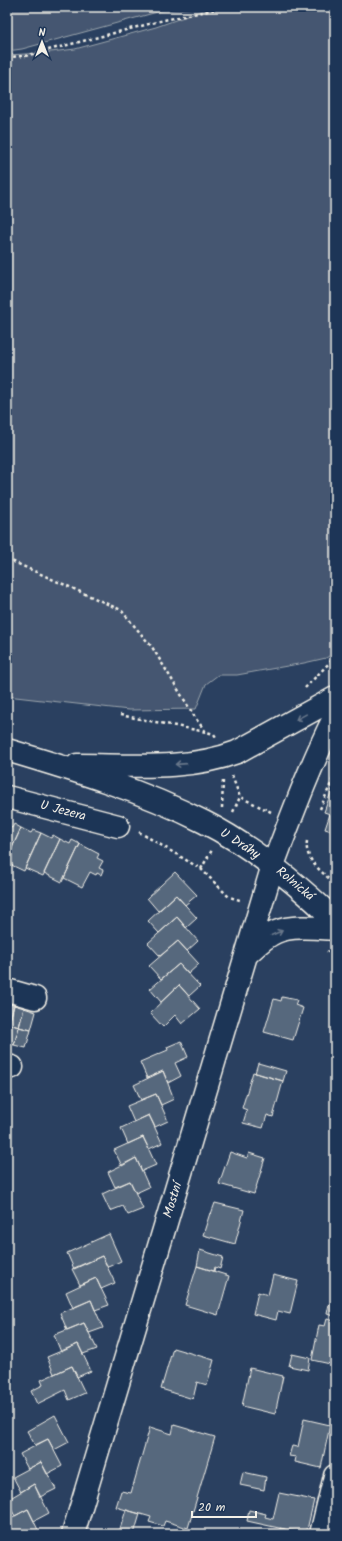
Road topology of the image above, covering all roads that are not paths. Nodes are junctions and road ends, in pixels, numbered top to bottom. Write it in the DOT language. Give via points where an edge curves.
graph roads {
  1 [pos="335,698"];
  2 [pos="335,716"];
  3 [pos="7,750"];
  4 [pos="56,765"];
  5 [pos="7,797"];
  6 [pos="118,826"];
  7 [pos="273,865"];
  8 [pos="335,920"];
  9 [pos="335,929"];
  10 [pos="246,955"];
  11 [pos="7,990"];
  12 [pos="35,998"];
  13 [pos="335,1476"];
  14 [pos="73,1534"];
  15 [pos="321,1534"];
  1 -- 4 [label="street, U Dráhy, one-way" via="237,752 222,748 200,762 170,765"];
  2 -- 7 [label="street, U Dráhy"];
  3 -- 4 [label="street, U Dráhy"];
  4 -- 7 [label="street, U Dráhy" via="110,782 204,822"];
  5 -- 6 [label="street, U Jezera"];
  7 -- 8 [label="street, Rolnická"];
  7 -- 10 [label="street, Mostní"];
  10 -- 9 [label="street, one-way" via="275,932 286,929"];
  10 -- 14 [label="street, Mostní"];
  11 -- 12 [label="street"];
  13 -- 15 [label="street"];
}
